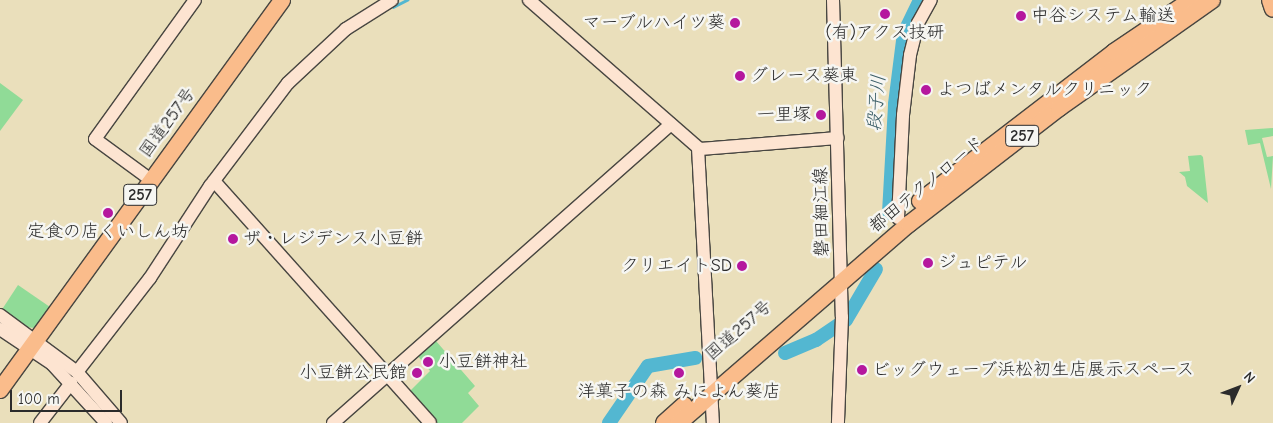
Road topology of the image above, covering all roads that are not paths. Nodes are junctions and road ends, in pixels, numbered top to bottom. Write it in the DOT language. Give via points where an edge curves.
graph roads {
  1 [pos="196,0"];
  2 [pos="392,0"];
  3 [pos="529,0"];
  4 [pos="833,0"];
  5 [pos="931,0"];
  6 [pos="1191,0"];
  7 [pos="1212,0"];
  8 [pos="1270,0"];
  9 [pos="275,2"];
  10 [pos="1273,9"];
  11 [pos="671,124"];
  12 [pos="838,138"];
  13 [pos="698,148"];
  14 [pos="151,180"];
  15 [pos="214,181"];
  16 [pos="898,218"];
  17 [pos="840,275"];
  18 [pos="0,315"];
  19 [pos="0,329"];
  20 [pos="34,344"];
  21 [pos="388,375"];
  22 [pos="74,377"];
  23 [pos="710,389"];
  24 [pos="0,390"];
  25 [pos="40,423"];
  26 [pos="106,423"];
  27 [pos="121,423"];
  28 [pos="333,423"];
  29 [pos="430,423"];
  30 [pos="664,423"];
  31 [pos="679,423"];
  32 [pos="712,423"];
  33 [pos="838,423"];
  1 -- 14 [label="street" via="95,139"];
  2 -- 15 [label="street" via="346,29 316,54 288,83"];
  3 -- 11 [label="street"];
  4 -- 12 [label="street, 磐田細江線"];
  5 -- 16 [label="street" via="918,23 910,55 903,115"];
  6 -- 16 [label="highway, 都田テクノロード / 257" via="1114,52"];
  7 -- 17 [label="highway, 都田テクノロード / 257" via="993,158"];
  8 -- 10 [label="highway"];
  9 -- 14 [label="highway, 国道257号 / 257"];
  11 -- 13 [label="street"];
  11 -- 21 [label="street"];
  12 -- 13 [label="street"];
  12 -- 17 [label="street, 磐田細江線"];
  13 -- 23 [label="street"];
  14 -- 20 [label="highway, 国道257号 / 257"];
  15 -- 21 [label="street"];
  15 -- 22 [label="street" via="171,248"];
  16 -- 17 [label="highway, 都田テクノロード / 257"];
  17 -- 23 [label="highway, 国道257号 / 257"];
  17 -- 33 [label="street, 磐田細江線" via="842,317"];
  18 -- 20 [label="street"];
  19 -- 20 [label="street"];
  20 -- 22 [label="street"];
  20 -- 24 [label="highway, 国道257号 / 257"];
  21 -- 28 [label="street"];
  21 -- 29 [label="street"];
  22 -- 25 [label="street"];
  22 -- 26 [label="street"];
  22 -- 27 [label="street"];
  23 -- 30 [label="highway, 国道257号 / 257"];
  23 -- 31 [label="highway, 国道257号 / 257"];
  23 -- 32 [label="street"];
}
